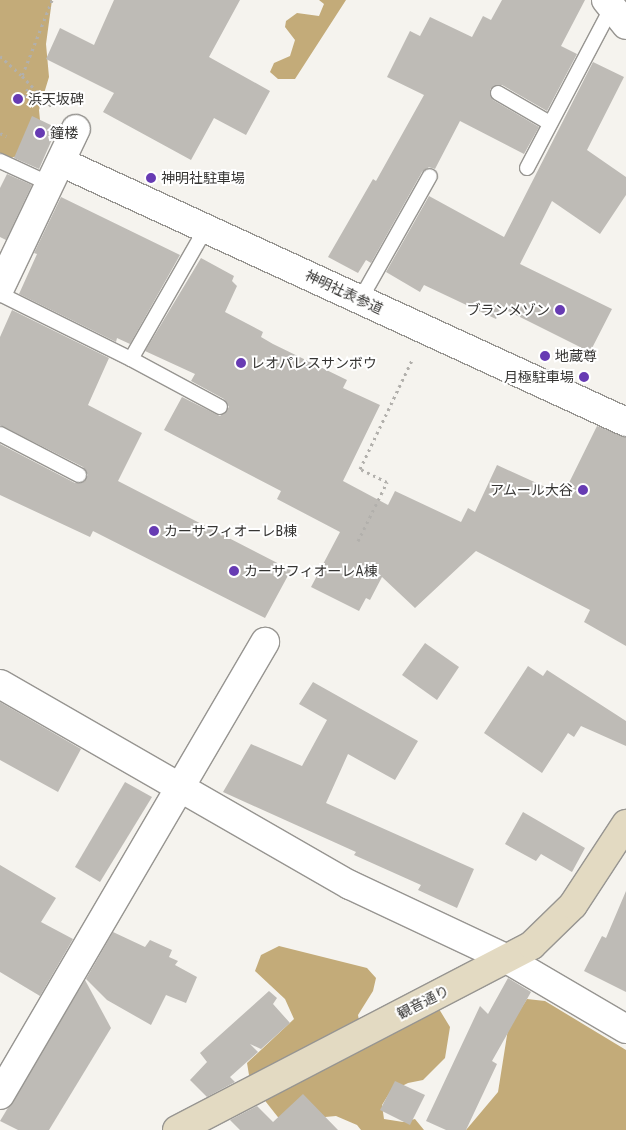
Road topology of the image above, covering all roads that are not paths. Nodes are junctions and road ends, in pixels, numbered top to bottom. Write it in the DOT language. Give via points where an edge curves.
graph roads {
  1 [pos="615,11"];
  2 [pos="498,93"];
  3 [pos="548,122"];
  4 [pos="76,130"];
  5 [pos="0,161"];
  6 [pos="527,168"];
  7 [pos="56,173"];
  8 [pos="430,176"];
  9 [pos="206,228"];
  10 [pos="0,288"];
  11 [pos="0,294"];
  12 [pos="360,300"];
  13 [pos="131,359"];
  14 [pos="220,407"];
  15 [pos="626,422"];
  16 [pos="0,434"];
  17 [pos="79,475"];
  18 [pos="265,642"];
  19 [pos="0,684"];
  20 [pos="181,789"];
  21 [pos="626,824"];
  22 [pos="505,958"];
  23 [pos="626,1029"];
  24 [pos="0,1095"];
  25 [pos="177,1130"];
  1 -- 3 [label="lane"];
  2 -- 3 [label="lane"];
  3 -- 6 [label="lane"];
  4 -- 7 [label="street"];
  5 -- 7 [label="lane"];
  7 -- 9 [label="street, 神明社表参道"];
  7 -- 10 [label="street"];
  8 -- 12 [label="lane"];
  9 -- 12 [label="street, 神明社表参道"];
  9 -- 13 [label="lane"];
  11 -- 13 [label="lane"];
  12 -- 15 [label="street, 神明社表参道"];
  13 -- 14 [label="lane"];
  16 -- 17 [label="lane"];
  18 -- 20 [label="street"];
  19 -- 20 [label="street"];
  20 -- 22 [label="street" via="350,885"];
  20 -- 24 [label="street"];
  21 -- 22 [label="main road, 観音通り" via="573,905 532,945"];
  22 -- 23 [label="street"];
  22 -- 25 [label="main road, 観音通り"];
}
